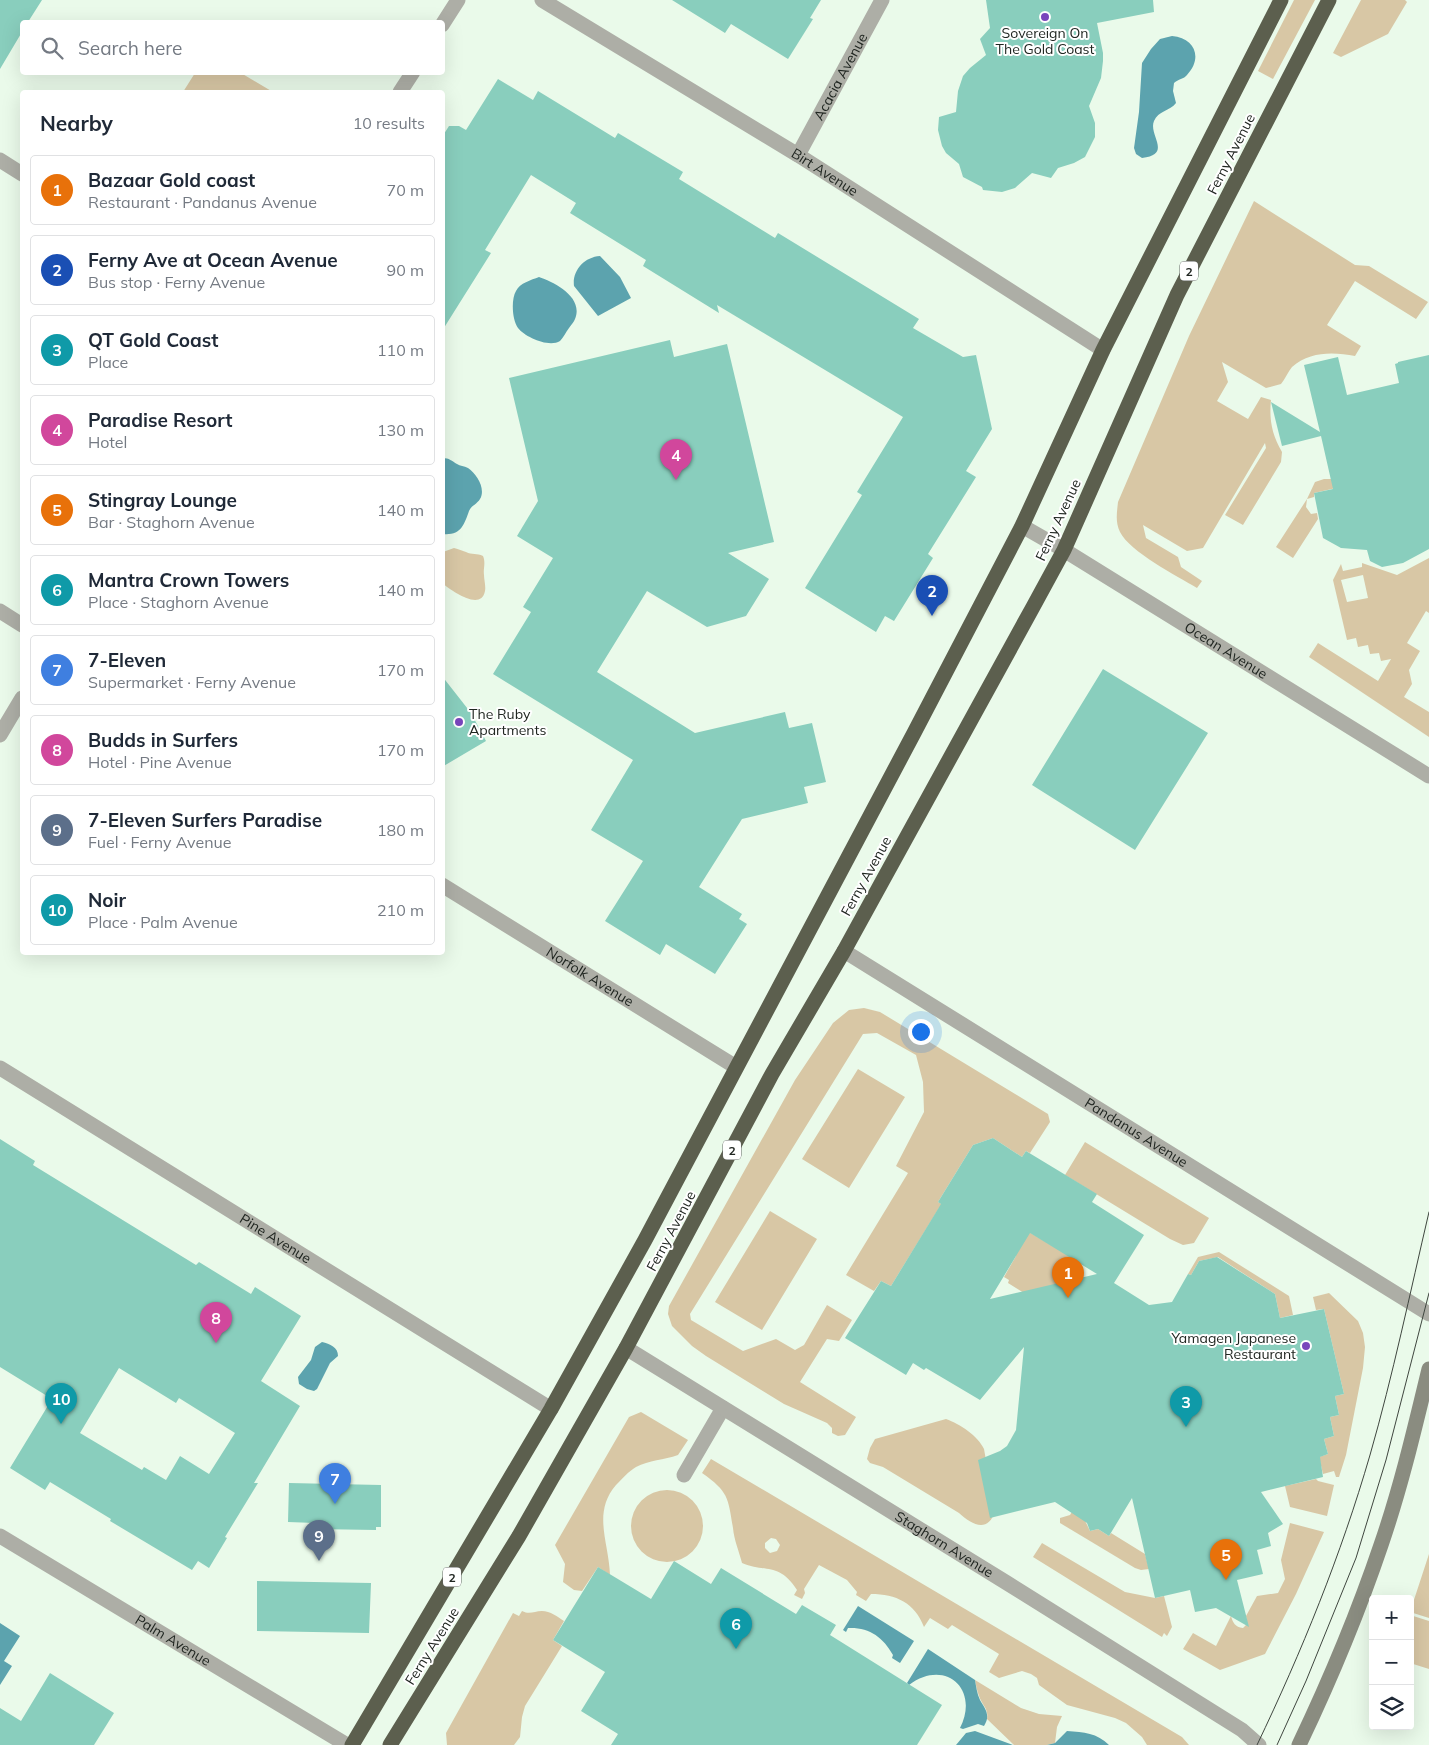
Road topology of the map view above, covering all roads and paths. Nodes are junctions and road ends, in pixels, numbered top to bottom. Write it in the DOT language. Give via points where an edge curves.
graph roads {
  1 [pos="458,0"];
  2 [pos="542,0"];
  3 [pos="882,0"];
  4 [pos="1281,0"];
  5 [pos="1329,0"];
  6 [pos="445,20"];
  7 [pos="411,75"];
  8 [pos="401,90"];
  9 [pos="798,155"];
  10 [pos="0,160"];
  11 [pos="20,173"];
  12 [pos="1104,350"];
  13 [pos="1022,526"];
  14 [pos="1064,550"];
  15 [pos="0,611"];
  16 [pos="20,625"];
  17 [pos="20,701"];
  18 [pos="0,735"];
  19 [pos="1429,776"];
  20 [pos="445,887"];
  21 [pos="844,951"];
  22 [pos="736,1067"];
  23 [pos="0,1068"];
  24 [pos="1429,1314"];
  25 [pos="626,1348"];
  26 [pos="1429,1368"];
  27 [pos="723,1408"];
  28 [pos="551,1409"];
  29 [pos="684,1475"];
  30 [pos="0,1536"];
  31 [pos="346,1745"];
  32 [pos="352,1745"];
  33 [pos="390,1745"];
  34 [pos="1259,1745"];
  35 [pos="1299,1745"];
  1 -- 6 [label="street"];
  2 -- 9 [label="street, Birt Avenue"];
  3 -- 9 [label="street, Acacia Avenue"];
  4 -- 12 [label="highway, Ferny Avenue / 2"];
  5 -- 14 [label="highway, Ferny Avenue / 2" via="1176,295"];
  7 -- 8 [label="street"];
  9 -- 12 [label="street, Birt Avenue"];
  10 -- 11 [label="street"];
  12 -- 13 [label="highway, Ferny Avenue / 2"];
  13 -- 14 [label="street, Ocean Avenue"];
  13 -- 22 [label="highway, Ferny Avenue / 2"];
  14 -- 19 [label="street, Ocean Avenue"];
  14 -- 21 [label="highway, Ferny Avenue / 2"];
  15 -- 16 [label="street"];
  17 -- 18 [label="street"];
  20 -- 22 [label="street, Norfolk Avenue"];
  21 -- 24 [label="street, Pandanus Avenue"];
  21 -- 25 [label="highway, Ferny Avenue / 2" via="772,1074"];
  22 -- 28 [label="highway, Ferny Avenue / 2"];
  23 -- 28 [label="street, Pine Avenue"];
  25 -- 27 [label="street, Staghorn Avenue"];
  25 -- 33 [label="highway, Ferny Avenue / 2" via="519,1536"];
  26 -- 35 [label="street" via="1400,1485 1381,1545 1333,1669"];
  27 -- 29 [label="street"];
  27 -- 34 [label="street, Staghorn Avenue" via="1242,1730"];
  28 -- 32 [label="highway, Ferny Avenue / 2"];
  30 -- 31 [label="street, Palm Avenue"];
}
